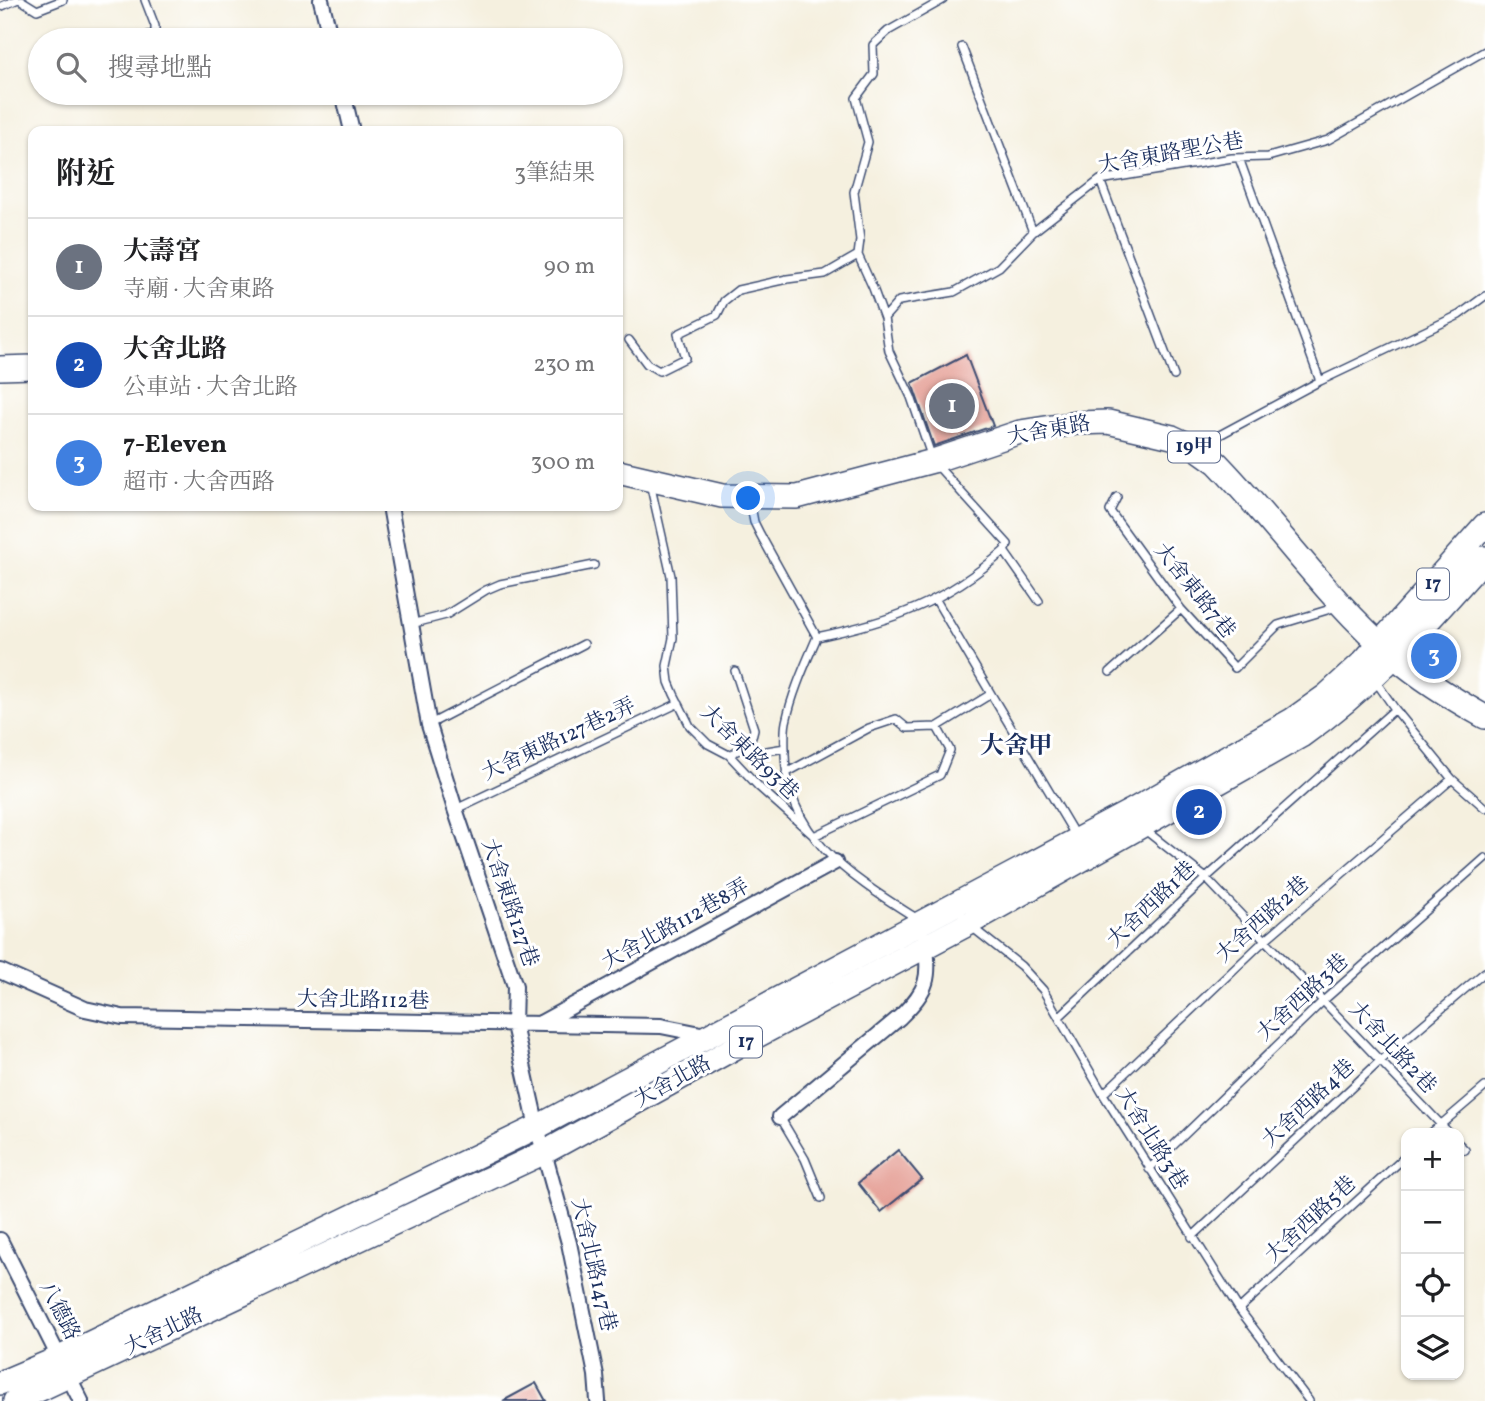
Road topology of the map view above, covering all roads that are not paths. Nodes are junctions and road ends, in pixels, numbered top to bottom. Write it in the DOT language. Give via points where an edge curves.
graph roads {
  1 [pos="18,0"];
  2 [pos="63,0"];
  3 [pos="145,0"];
  4 [pos="321,0"];
  5 [pos="943,0"];
  6 [pos="0,7"];
  7 [pos="155,28"];
  8 [pos="328,28"];
  9 [pos="962,47"];
  10 [pos="1485,51"];
  11 [pos="346,105"];
  12 [pos="351,126"];
  13 [pos="1240,158"];
  14 [pos="1100,180"];
  15 [pos="1033,232"];
  16 [pos="858,255"];
  17 [pos="1485,296"];
  18 [pos="884,318"];
  19 [pos="629,340"];
  20 [pos="28,367"];
  21 [pos="0,368"];
  22 [pos="1174,376"];
  23 [pos="1320,381"];
  24 [pos="1196,448"];
  25 [pos="933,461"];
  26 [pos="623,473"];
  27 [pos="649,479"];
  28 [pos="1116,497"];
  29 [pos="749,498"];
  30 [pos="391,511"];
  31 [pos="1485,525"];
  32 [pos="1004,551"];
  33 [pos="1485,558"];
  34 [pos="594,565"];
  35 [pos="936,600"];
  36 [pos="1039,601"];
  37 [pos="1342,606"];
  38 [pos="1181,609"];
  39 [pos="411,624"];
  40 [pos="817,637"];
  41 [pos="584,644"];
  42 [pos="1388,650"];
  43 [pos="1368,670"];
  44 [pos="735,671"];
  45 [pos="1110,672"];
  46 [pos="991,694"];
  47 [pos="678,703"];
  48 [pos="1395,709"];
  49 [pos="1485,717"];
  50 [pos="429,725"];
  51 [pos="937,727"];
  52 [pos="746,747"];
  53 [pos="785,748"];
  54 [pos="729,755"];
  55 [pos="786,773"];
  56 [pos="1452,779"];
  57 [pos="1485,808"];
  58 [pos="455,809"];
  59 [pos="1136,819"];
  60 [pos="814,836"];
  61 [pos="1082,849"];
  62 [pos="1485,858"];
  63 [pos="835,862"];
  64 [pos="1206,878"];
  65 [pos="956,905"];
  66 [pos="923,922"];
  67 [pos="968,925"];
  68 [pos="1265,940"];
  69 [pos="926,947"];
  70 [pos="0,971"];
  71 [pos="1485,972"];
  72 [pos="1323,1001"];
  73 [pos="1060,1016"];
  74 [pos="514,1025"];
  75 [pos="537,1025"];
  76 [pos="714,1046"];
  77 [pos="1380,1061"];
  78 [pos="1485,1087"];
  79 [pos="1103,1094"];
  80 [pos="780,1117"];
  81 [pos="1440,1125"];
  82 [pos="1437,1128"];
  83 [pos="1443,1128"];
  84 [pos="541,1139"];
  85 [pos="1401,1161"];
  86 [pos="1149,1169"];
  87 [pos="821,1198"];
  88 [pos="1192,1237"];
  89 [pos="0,1240"];
  90 [pos="1239,1309"];
  91 [pos="64,1368"];
  92 [pos="0,1383"];
  93 [pos="15,1401"];
  94 [pos="80,1401"];
  95 [pos="598,1401"];
  96 [pos="1309,1401"];
  1 -- 2 [label="lane" via="37,10"];
  1 -- 6 [label="lane"];
  3 -- 7 [label="lane"];
  4 -- 8 [label="street"];
  5 -- 16 [label="lane" via="888,31 873,45 874,74 856,98 868,142 854,192"];
  9 -- 15 [label="lane"];
  10 -- 13 [label="lane, 大舍東路聖公巷" via="1328,140 1268,158"];
  11 -- 12 [label="street"];
  13 -- 14 [label="lane, 大舍東路聖公巷"];
  13 -- 23 [label="lane"];
  14 -- 15 [label="lane, 大舍東路聖公巷"];
  14 -- 22 [label="lane"];
  15 -- 18 [label="lane, 大舍東路聖公巷" via="999,267 954,292 900,301"];
  16 -- 18 [label="lane"];
  16 -- 19 [label="lane" via="825,274 738,290 724,301 717,315 678,334 685,358 659,371 647,364"];
  17 -- 23 [label="lane" via="1459,315"];
  18 -- 25 [label="lane" via="889,351"];
  20 -- 21 [label="main road"];
  23 -- 24 [label="lane"];
  24 -- 25 [label="main road, 大舍東路 / 19甲" via="1137,428 1108,422 1077,423 1020,432"];
  24 -- 37 [label="main road, 大舍東路 / 19甲" via="1235,482"];
  25 -- 29 [label="main road, 大舍東路 / 19甲" via="797,498"];
  25 -- 32 [label="lane" via="1008,544"];
  26 -- 27 [label="main road, 大舍東路 / 19甲"];
  27 -- 29 [label="main road, 大舍東路 / 19甲"];
  27 -- 47 [label="lane, 大舍東路93巷" via="671,576 673,638 667,666"];
  28 -- 38 [label="lane, 大舍東路7巷" via="1110,511"];
  29 -- 40 [label="lane" via="754,522"];
  30 -- 39 [label="street, 大舍東路127巷"];
  31 -- 42 [label="main road, 17"];
  32 -- 35 [label="lane"];
  32 -- 36 [label="lane"];
  33 -- 42 [label="main road, 17"];
  34 -- 39 [label="lane" via="500,584 446,615"];
  35 -- 40 [label="lane" via="864,627"];
  35 -- 46 [label="lane"];
  37 -- 38 [label="lane, 大舍東路7巷" via="1278,625 1235,668"];
  37 -- 42 [label="main road, 大舍東路 / 19甲"];
  38 -- 45 [label="lane"];
  39 -- 50 [label="street, 大舍東路127巷"];
  40 -- 53 [label="lane" via="794,690 785,725"];
  41 -- 50 [label="lane"];
  42 -- 43 [label="main road, 大舍北路 / 17"];
  42 -- 49 [label="main road, 19甲" via="1443,693"];
  43 -- 48 [label="lane"];
  43 -- 59 [label="main road, 大舍北路 / 17"];
  44 -- 52 [label="lane" via="754,729"];
  46 -- 51 [label="lane"];
  46 -- 61 [label="lane"];
  47 -- 54 [label="lane, 大舍東路93巷" via="690,726 708,744"];
  47 -- 58 [label="lane, 大舍東路127巷2弄"];
  48 -- 56 [label="lane"];
  48 -- 64 [label="lane, 大舍西路1巷"];
  50 -- 58 [label="street, 大舍東路127巷"];
  51 -- 55 [label="lane" via="907,728 896,719 869,728"];
  51 -- 60 [label="lane" via="950,751 940,775"];
  52 -- 53 [label="lane" via="754,753"];
  52 -- 54 [label="lane"];
  53 -- 55 [label="lane"];
  54 -- 60 [label="lane, 大舍東路93巷"];
  55 -- 60 [label="lane" via="792,800"];
  56 -- 57 [label="lane"];
  56 -- 68 [label="lane, 大舍西路2巷"];
  58 -- 74 [label="street, 大舍東路127巷" via="515,986"];
  59 -- 61 [label="main road, 大舍北路 / 17"];
  59 -- 64 [label="lane, 大舍北路2巷"];
  60 -- 63 [label="lane"];
  61 -- 65 [label="main road, 大舍北路 / 17"];
  61 -- 67 [label="main road, 大舍北路 / 17"];
  62 -- 72 [label="lane, 大舍西路3巷"];
  63 -- 66 [label="lane"];
  63 -- 75 [label="street, 大舍北路112巷8弄"];
  64 -- 68 [label="lane, 大舍北路2巷"];
  64 -- 73 [label="lane, 大舍西路1巷"];
  65 -- 66 [label="main road, 大舍北路 / 17"];
  65 -- 67 [label="lane, 大舍北路3巷"];
  66 -- 69 [label="street"];
  66 -- 76 [label="main road, 大舍北路 / 17"];
  67 -- 69 [label="main road, 大舍北路 / 17"];
  67 -- 73 [label="lane, 大舍北路3巷" via="1021,966"];
  68 -- 72 [label="lane, 大舍北路2巷"];
  68 -- 79 [label="lane, 大舍西路2巷"];
  69 -- 76 [label="main road, 大舍北路 / 17"];
  69 -- 80 [label="street" via="928,972 918,999"];
  70 -- 74 [label="street, 大舍北路112巷" via="85,1009 122,1017"];
  71 -- 77 [label="lane, 大舍西路4巷"];
  72 -- 77 [label="lane, 大舍北路2巷"];
  72 -- 86 [label="lane, 大舍西路3巷"];
  73 -- 79 [label="lane, 大舍北路3巷"];
  74 -- 75 [label="street, 大舍北路112巷"];
  74 -- 84 [label="street, 大舍東路127巷"];
  75 -- 76 [label="street, 大舍北路112巷" via="661,1026"];
  76 -- 84 [label="main road, 大舍北路 / 17"];
  77 -- 81 [label="lane, 大舍北路2巷"];
  77 -- 88 [label="lane, 大舍西路4巷"];
  78 -- 81 [label="lane"];
  79 -- 86 [label="lane, 大舍北路3巷"];
  80 -- 87 [label="lane"];
  81 -- 82 [label="lane"];
  81 -- 83 [label="lane, 大舍北路2巷"];
  84 -- 91 [label="main road, 大舍北路 / 17"];
  84 -- 95 [label="street, 大舍北路147巷" via="569,1243"];
  85 -- 90 [label="lane, 大舍西路5巷"];
  86 -- 88 [label="lane, 大舍北路3巷"];
  88 -- 90 [label="lane, 大舍北路3巷"];
  89 -- 91 [label="street, 八德路"];
  90 -- 96 [label="lane, 大舍北路3巷"];
  91 -- 92 [label="main road, 17"];
  91 -- 93 [label="main road, 17"];
  91 -- 94 [label="street, 八德路"];
}
